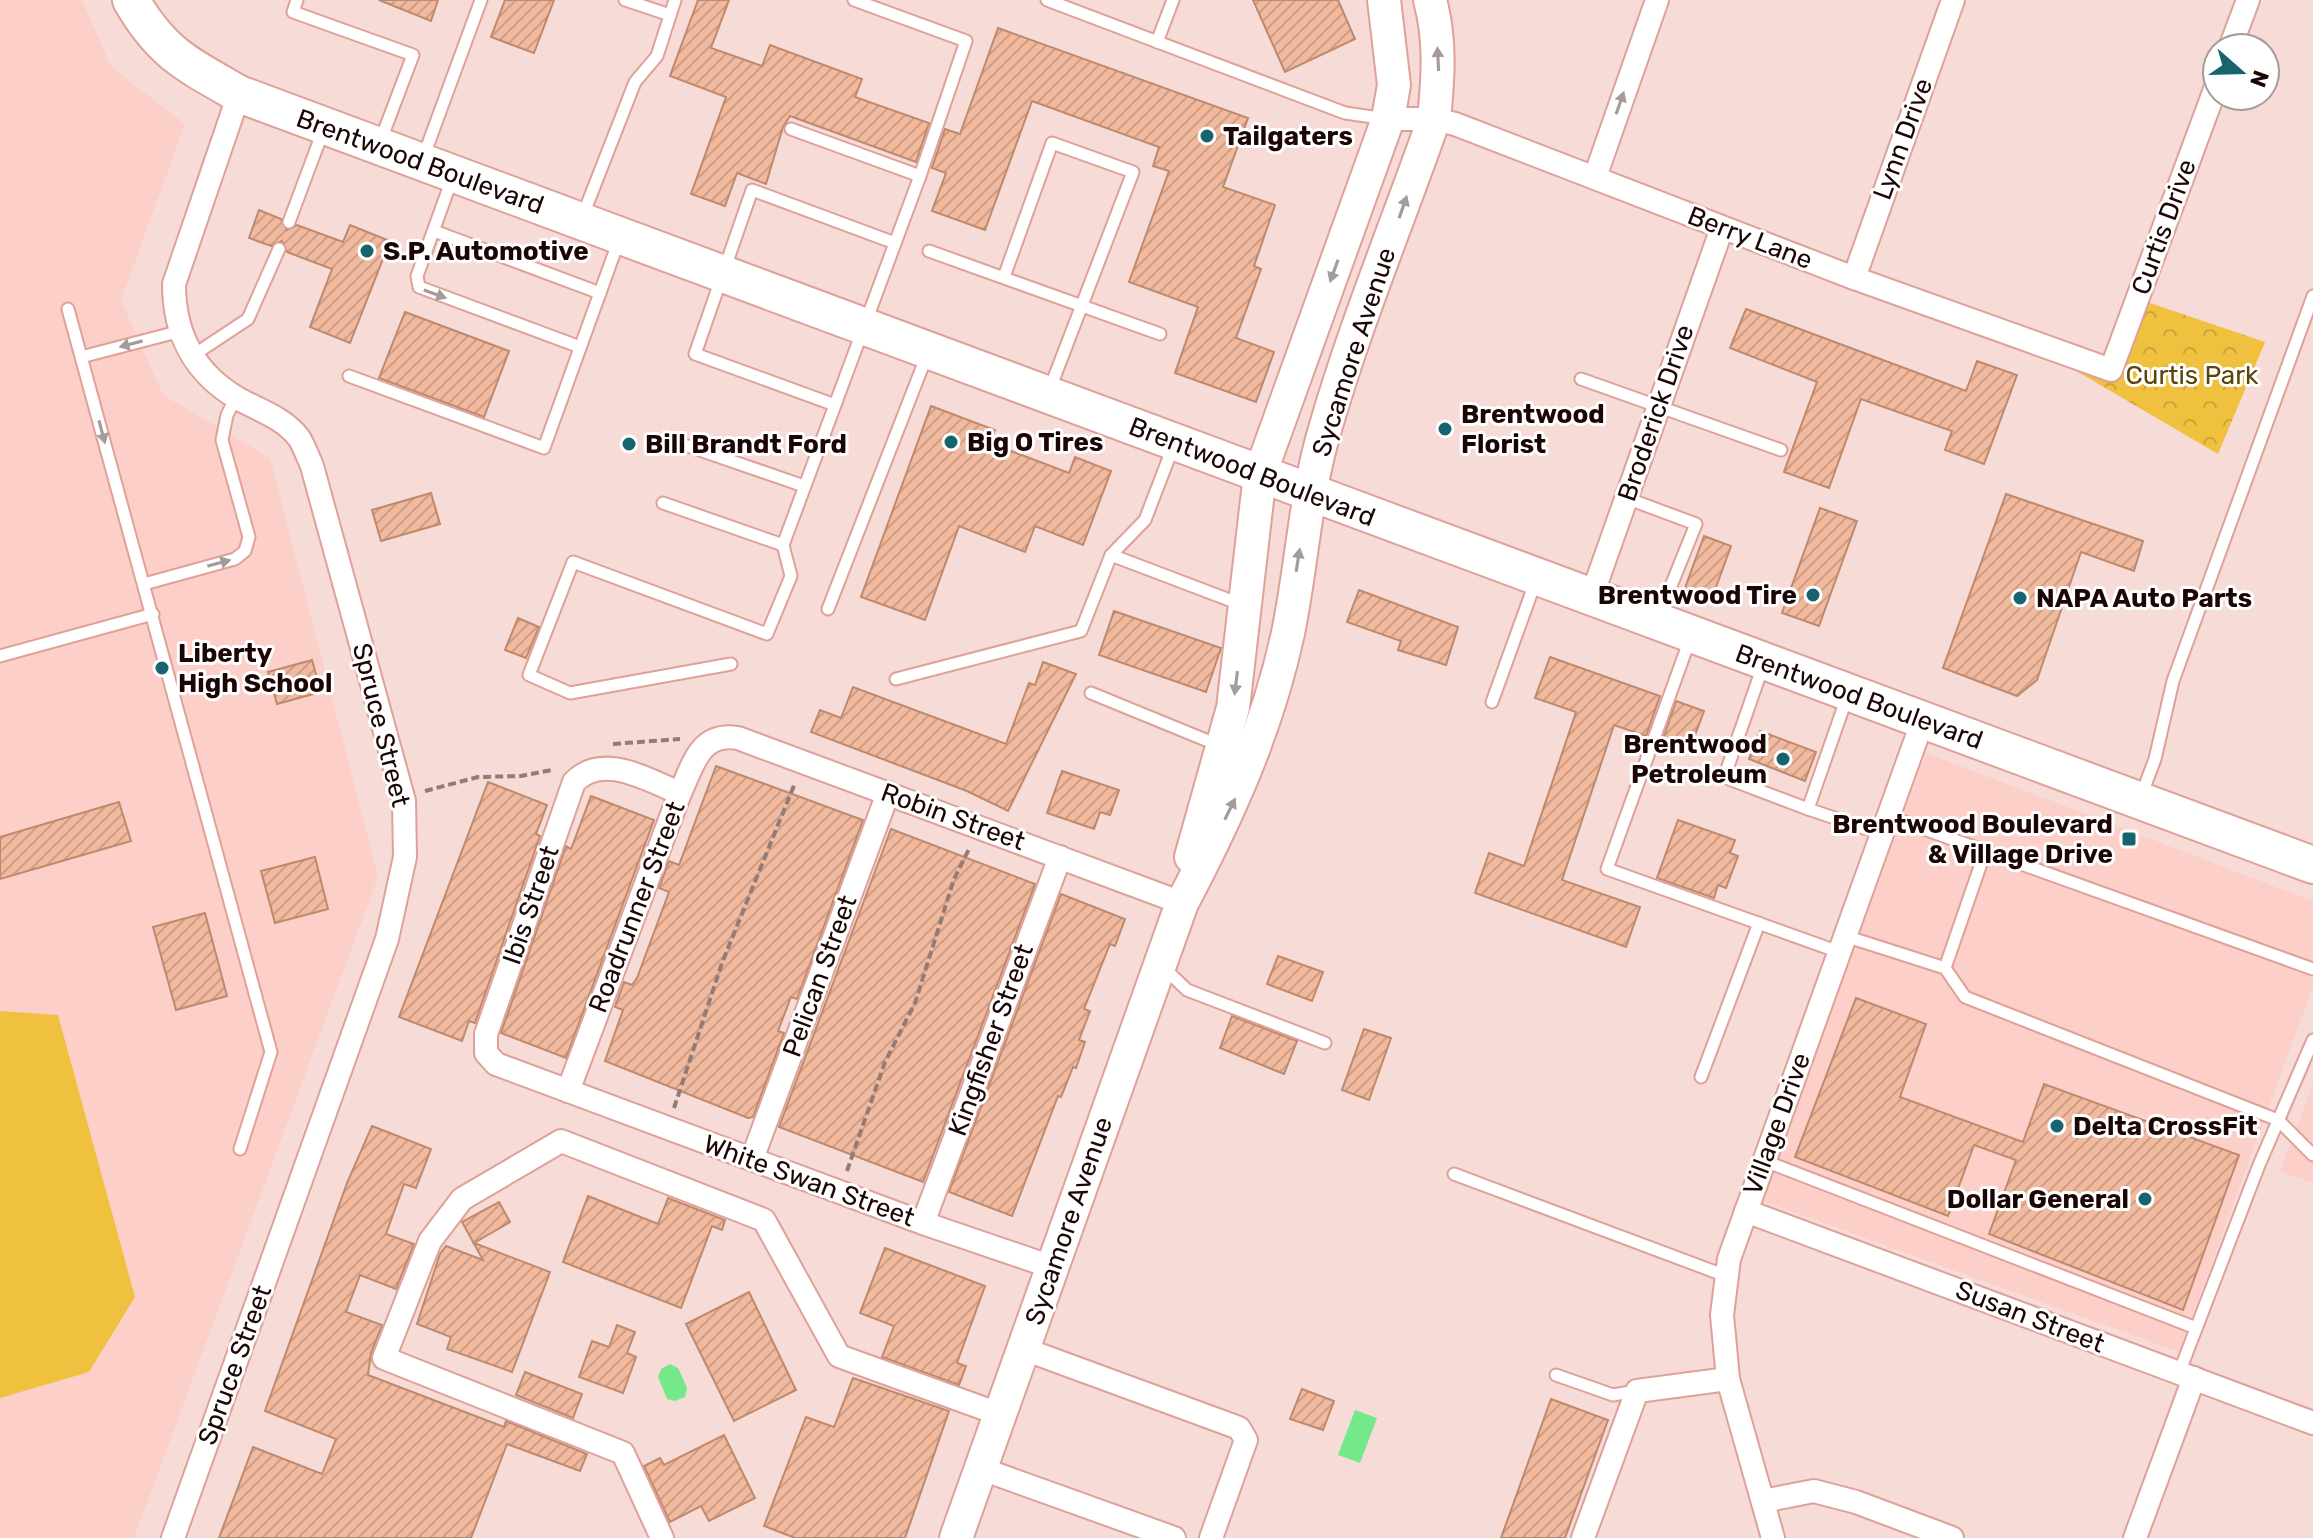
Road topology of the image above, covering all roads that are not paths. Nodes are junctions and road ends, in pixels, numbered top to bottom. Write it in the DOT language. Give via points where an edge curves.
graph roads {
  1 [pos="131,0"];
  2 [pos="297,0"];
  3 [pos="481,0"];
  4 [pos="625,0"];
  5 [pos="675,0"];
  6 [pos="854,0"];
  7 [pos="1047,0"];
  8 [pos="1173,0"];
  9 [pos="1384,0"];
  10 [pos="1430,0"];
  11 [pos="1657,0"];
  12 [pos="1953,0"];
  13 [pos="2248,0"];
  14 [pos="670,15"];
  15 [pos="2236,32"];
  16 [pos="1157,42"];
  17 [pos="239,94"];
  18 [pos="2207,112"];
  19 [pos="1388,119"];
  20 [pos="1434,119"];
  21 [pos="324,127"];
  22 [pos="791,129"];
  23 [pos="379,146"];
  24 [pos="438,168"];
  25 [pos="920,176"];
  26 [pos="1595,177"];
  27 [pos="581,221"];
  28 [pos="289,222"];
  29 [pos="1722,228"];
  30 [pos="434,231"];
  31 [pos="620,236"];
  32 [pos="895,243"];
  33 [pos="279,249"];
  34 [pos="929,251"];
  35 [pos="722,274"];
  36 [pos="1004,277"];
  37 [pos="1854,278"];
  38 [pos="600,293"];
  39 [pos="2313,296"];
  40 [pos="1080,305"];
  41 [pos="68,309"];
  42 [pos="864,326"];
  43 [pos="181,331"];
  44 [pos="1160,334"];
  45 [pos="580,347"];
  46 [pos="929,351"];
  47 [pos="192,356"];
  48 [pos="81,357"];
  49 [pos="2111,370"];
  50 [pos="349,376"];
  51 [pos="1581,379"];
  52 [pos="1047,395"];
  53 [pos="236,397"];
  54 [pos="835,405"];
  55 [pos="1658,407"];
  56 [pos="1175,443"];
  57 [pos="688,446"];
  58 [pos="1781,450"];
  59 [pos="1260,474"];
  60 [pos="804,486"];
  61 [pos="1311,494"];
  62 [pos="1626,498"];
  63 [pos="663,503"];
  64 [pos="783,545"];
  65 [pos="1111,555"];
  66 [pos="1537,578"];
  67 [pos="144,584"];
  68 [pos="1591,598"];
  69 [pos="1245,606"];
  70 [pos="828,609"];
  71 [pos="153,614"];
  72 [pos="1657,622"];
  73 [pos="1692,635"];
  74 [pos="0,656"];
  75 [pos="1764,662"];
  76 [pos="731,664"];
  77 [pos="896,679"];
  78 [pos="1091,693"];
  79 [pos="1849,693"];
  80 [pos="1492,702"];
  81 [pos="1923,720"];
  82 [pos="723,736"];
  83 [pos="1222,747"];
  84 [pos="680,793"];
  85 [pos="888,793"];
  86 [pos="2140,801"];
  87 [pos="1808,809"];
  88 [pos="1885,825"];
  89 [pos="1985,852"];
  90 [pos="1060,857"];
  91 [pos="2313,865"];
  92 [pos="1182,903"];
  93 [pos="1759,923"];
  94 [pos="1842,944"];
  95 [pos="1160,964"];
  96 [pos="1945,968"];
  97 [pos="2313,969"];
  98 [pos="2313,1040"];
  99 [pos="1325,1043"];
  100 [pos="1701,1077"];
  101 [pos="568,1091"];
  102 [pos="2278,1120"];
  103 [pos="240,1149"];
  104 [pos="2313,1155"];
  105 [pos="752,1159"];
  106 [pos="1765,1161"];
  107 [pos="1454,1174"];
  108 [pos="1746,1211"];
  109 [pos="923,1223"];
  110 [pos="1052,1267"];
  111 [pos="1726,1276"];
  112 [pos="2196,1328"];
  113 [pos="1024,1349"];
  114 [pos="1556,1375"];
  115 [pos="2186,1376"];
  116 [pos="1728,1379"];
  117 [pos="1637,1391"];
  118 [pos="999,1414"];
  119 [pos="2313,1423"];
  120 [pos="982,1469"];
  121 [pos="1763,1501"];
  122 [pos="173,1538"];
  123 [pos="662,1538"];
  124 [pos="956,1538"];
  125 [pos="1174,1538"];
  126 [pos="1211,1538"];
  127 [pos="1583,1538"];
  128 [pos="1773,1538"];
  129 [pos="1952,1538"];
  130 [pos="2135,1538"];
  1 -- 17 [label="main road, Brentwood Boulevard" via="174,57"];
  2 -- 23 [label="lane" via="293,12 413,55"];
  3 -- 24 [label="lane"];
  4 -- 14 [label="lane"];
  5 -- 14 [label="lane"];
  6 -- 25 [label="lane" via="966,41"];
  7 -- 16 [label="lane"];
  8 -- 16 [label="lane"];
  9 -- 19 [label="street, Sycamore Avenue" via="1394,85"];
  20 -- 10 [label="street, Sycamore Avenue, one-way" via="1439,72"];
  26 -- 11 [label="street, one-way"];
  12 -- 37 [label="street, Lynn Drive"];
  13 -- 15 [label="street"];
  14 -- 27 [label="lane" via="657,56 635,82"];
  16 -- 19 [label="lane" via="1345,113"];
  17 -- 21 [label="main road, Brentwood Boulevard"];
  17 -- 43 [label="street, Spruce Street" via="174,284 174,312"];
  18 -- 49 [label="street, Curtis Drive"];
  19 -- 20 [label="street, Berry Lane"];
  19 -- 59 [label="street, Sycamore Avenue, one-way"];
  20 -- 26 [label="street, Berry Lane"];
  61 -- 20 [label="street, Sycamore Avenue, one-way" via="1324,430"];
  21 -- 23 [label="main road, Brentwood Boulevard"];
  21 -- 28 [label="lane"];
  22 -- 25 [label="lane"];
  23 -- 24 [label="main road, Brentwood Boulevard"];
  24 -- 27 [label="main road, Brentwood Boulevard"];
  24 -- 30 [label="lane"];
  25 -- 32 [label="lane"];
  26 -- 29 [label="street, Berry Lane"];
  27 -- 31 [label="main road, Brentwood Boulevard"];
  29 -- 37 [label="street, Berry Lane"];
  29 -- 55 [label="street, Broderick Drive"];
  30 -- 38 [label="lane"];
  30 -- 45 [label="lane, one-way" via="417,276 419,287"];
  31 -- 35 [label="main road, Brentwood Boulevard"];
  31 -- 38 [label="lane"];
  32 -- 35 [label="lane" via="752,190"];
  32 -- 42 [label="lane"];
  33 -- 47 [label="lane" via="248,319"];
  34 -- 36 [label="lane"];
  35 -- 42 [label="main road, Brentwood Boulevard"];
  35 -- 54 [label="lane" via="695,354"];
  36 -- 40 [label="lane"];
  36 -- 40 [label="lane" via="1052,143 1133,172"];
  37 -- 49 [label="street, Berry Lane"];
  38 -- 45 [label="lane"];
  39 -- 86 [label="lane" via="2173,681"];
  40 -- 44 [label="lane"];
  40 -- 52 [label="lane"];
  41 -- 48 [label="lane"];
  42 -- 46 [label="main road, Brentwood Boulevard"];
  42 -- 54 [label="lane"];
  43 -- 47 [label="street, Spruce Street"];
  43 -- 48 [label="lane, one-way"];
  45 -- 50 [label="lane" via="544,448"];
  46 -- 52 [label="main road, Brentwood Boulevard"];
  46 -- 70 [label="lane"];
  47 -- 53 [label="street, Spruce Street"];
  48 -- 67 [label="lane, one-way"];
  51 -- 55 [label="lane"];
  52 -- 56 [label="main road, Brentwood Boulevard"];
  67 -- 53 [label="lane, one-way" via="235,559 245,551 249,537 222,440"];
  53 -- 122 [label="street, Spruce Street" via="272,414 290,430 312,466 404,801 405,857 387,939"];
  54 -- 60 [label="lane"];
  55 -- 58 [label="lane"];
  55 -- 62 [label="street, Broderick Drive"];
  56 -- 59 [label="main road, Brentwood Boulevard"];
  56 -- 65 [label="lane" via="1145,520"];
  57 -- 60 [label="lane"];
  59 -- 61 [label="main road, Brentwood Boulevard"];
  59 -- 69 [label="street, Sycamore Avenue"];
  60 -- 64 [label="lane"];
  61 -- 66 [label="main road, Brentwood Boulevard"];
  92 -- 61 [label="street, Sycamore Avenue, one-way" via="1233,804 1269,712 1289,630"];
  62 -- 68 [label="street, Broderick Drive"];
  62 -- 72 [label="lane" via="1696,524"];
  63 -- 64 [label="lane"];
  64 -- 76 [label="lane" via="791,576 767,634 573,562 529,675 570,693"];
  65 -- 69 [label="lane"];
  65 -- 77 [label="lane" via="1081,631"];
  66 -- 68 [label="main road, Brentwood Boulevard"];
  66 -- 80 [label="lane"];
  67 -- 71 [label="lane"];
  68 -- 72 [label="main road, Brentwood Boulevard"];
  69 -- 83 [label="street, Sycamore Avenue, one-way" via="1233,708"];
  71 -- 74 [label="lane"];
  71 -- 103 [label="lane" via="271,1052"];
  72 -- 73 [label="main road, Brentwood Boulevard"];
  73 -- 75 [label="main road, Brentwood Boulevard"];
  73 -- 93 [label="lane" via="1607,869"];
  75 -- 79 [label="main road, Brentwood Boulevard"];
  75 -- 87 [label="lane" via="1726,772 1729,779"];
  78 -- 83 [label="lane"];
  79 -- 81 [label="main road, Brentwood Boulevard"];
  79 -- 87 [label="lane"];
  81 -- 86 [label="main road, Brentwood Boulevard"];
  81 -- 88 [label="street, Village Drive"];
  82 -- 84 [label="street, Roadrunner Street" via="700,748"];
  82 -- 85 [label="street, Robin Street"];
  83 -- 92 [label="street, Sycamore Avenue"];
  84 -- 101 [label="street, Roadrunner Street"];
  84 -- 101 [label="street, Ibis Street" via="597,767 574,782 486,1034 486,1053 496,1064"];
  85 -- 90 [label="street, Robin Street"];
  85 -- 105 [label="street, Pelican Street"];
  86 -- 91 [label="main road, Brentwood Boulevard"];
  87 -- 88 [label="lane"];
  88 -- 89 [label="lane"];
  88 -- 94 [label="street, Village Drive"];
  89 -- 96 [label="lane"];
  89 -- 97 [label="lane"];
  90 -- 92 [label="street, Robin Street"];
  90 -- 109 [label="street, Kingfisher Street"];
  92 -- 95 [label="street, Sycamore Avenue"];
  93 -- 94 [label="lane"];
  93 -- 100 [label="lane"];
  94 -- 96 [label="lane"];
  94 -- 106 [label="street, Village Drive"];
  95 -- 99 [label="lane" via="1187,990"];
  95 -- 110 [label="street, Sycamore Avenue"];
  96 -- 102 [label="lane" via="1965,997"];
  98 -- 102 [label="lane"];
  101 -- 105 [label="street, White Swan Street"];
  102 -- 104 [label="lane"];
  102 -- 112 [label="lane"];
  105 -- 109 [label="street, White Swan Street"];
  106 -- 108 [label="street, Village Drive"];
  106 -- 112 [label="lane"];
  107 -- 111 [label="lane"];
  108 -- 111 [label="street, Village Drive"];
  108 -- 115 [label="street, Susan Street"];
  109 -- 110 [label="street, White Swan Street"];
  110 -- 113 [label="street, Sycamore Avenue"];
  111 -- 116 [label="street, Village Drive" via="1722,1315"];
  112 -- 115 [label="lane"];
  113 -- 118 [label="street, Sycamore Avenue"];
  113 -- 126 [label="street" via="1239,1428 1246,1440"];
  114 -- 117 [label="lane" via="1613,1395"];
  115 -- 119 [label="street, Susan Street"];
  115 -- 130 [label="street"];
  116 -- 117 [label="street"];
  116 -- 121 [label="street, Village Drive"];
  117 -- 127 [label="street"];
  118 -- 120 [label="street, Sycamore Avenue"];
  118 -- 123 [label="street" via="839,1356 764,1220 561,1141 462,1199 430,1241 384,1358 623,1453"];
  120 -- 124 [label="street, Sycamore Avenue"];
  120 -- 125 [label="street"];
  121 -- 128 [label="street, Village Drive"];
  121 -- 129 [label="street" via="1814,1491"];
}
